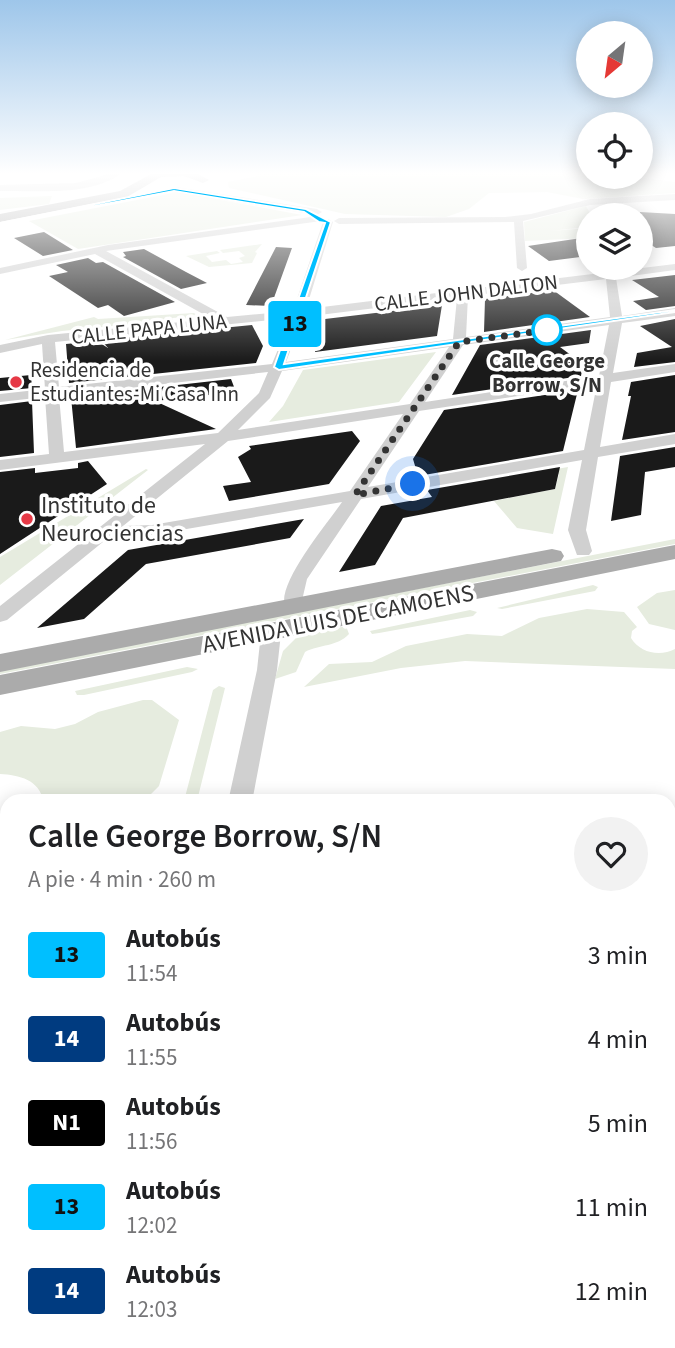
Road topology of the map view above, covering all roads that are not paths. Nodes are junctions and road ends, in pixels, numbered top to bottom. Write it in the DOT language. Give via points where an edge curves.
graph roads {
  1 [pos="199,236"];
  2 [pos="323,236"];
  3 [pos="520,236"];
  4 [pos="96,250"];
  5 [pos="675,267"];
  6 [pos="522,268"];
  7 [pos="653,270"];
  8 [pos="0,271"];
  9 [pos="576,280"];
  10 [pos="612,280"];
  11 [pos="462,294"];
  12 [pos="675,312"];
  13 [pos="298,314"];
  14 [pos="616,320"];
  15 [pos="225,321"];
  16 [pos="48,339"];
  17 [pos="459,342"];
  18 [pos="0,349"];
  19 [pos="279,367"];
  20 [pos="675,368"];
  21 [pos="606,379"];
  22 [pos="53,392"];
  23 [pos="0,398"];
  24 [pos="415,408"];
  25 [pos="223,438"];
  26 [pos="675,439"];
  27 [pos="592,453"];
  28 [pos="57,458"];
  29 [pos="0,466"];
  30 [pos="355,495"];
  31 [pos="105,532"];
  32 [pos="675,533"];
  33 [pos="583,551"];
  34 [pos="675,552"];
  35 [pos="293,605"];
  36 [pos="0,616"];
  37 [pos="271,633"];
  38 [pos="0,663"];
  39 [pos="0,685"];
  40 [pos="242,794"];
  1 -- 4 [label="street"];
  2 -- 13 [label="street"];
  3 -- 6 [label="street"];
  4 -- 8 [label="street"];
  4 -- 15 [label="street"];
  5 -- 7 [label="street, CALLE JOHN DALTON"];
  9 -- 11 [label="street, CALLE JOHN DALTON"];
  10 -- 14 [label="street"];
  11 -- 13 [label="street, CALLE JOHN DALTON"];
  11 -- 17 [label="street"];
  12 -- 14 [label="street"];
  13 -- 15 [label="street, CALLE PAPA LUNA"];
  13 -- 19 [label="street"];
  14 -- 17 [label="street"];
  14 -- 21 [label="street"];
  15 -- 16 [label="street, CALLE PAPA LUNA"];
  16 -- 18 [label="street, CALLE PAPA LUNA"];
  16 -- 22 [label="street"];
  17 -- 19 [label="street"];
  17 -- 24 [label="street"];
  19 -- 22 [label="street"];
  19 -- 25 [label="street" via="265,395"];
  20 -- 21 [label="street"];
  21 -- 24 [label="street"];
  21 -- 27 [label="street"];
  22 -- 23 [label="street"];
  22 -- 28 [label="street"];
  24 -- 25 [label="street"];
  24 -- 30 [label="street"];
  25 -- 28 [label="street"];
  25 -- 31 [label="street"];
  26 -- 27 [label="street"];
  27 -- 30 [label="street"];
  27 -- 33 [label="street" via="577,530"];
  28 -- 29 [label="street"];
  30 -- 31 [label="street" via="146,531"];
  30 -- 35 [label="street" via="295,585"];
  31 -- 36 [label="street"];
  32 -- 33 [label="main road, AVENIDA LUIS DE CAMOENS"];
  33 -- 35 [label="main road, AVENIDA LUIS DE CAMOENS"];
  34 -- 37 [label="main road, AVENIDA LUIS DE CAMOENS"];
  35 -- 38 [label="main road, AVENIDA LUIS DE CAMOENS"];
  37 -- 39 [label="main road, AVENIDA LUIS DE CAMOENS"];
  37 -- 40 [label="street"];
}
